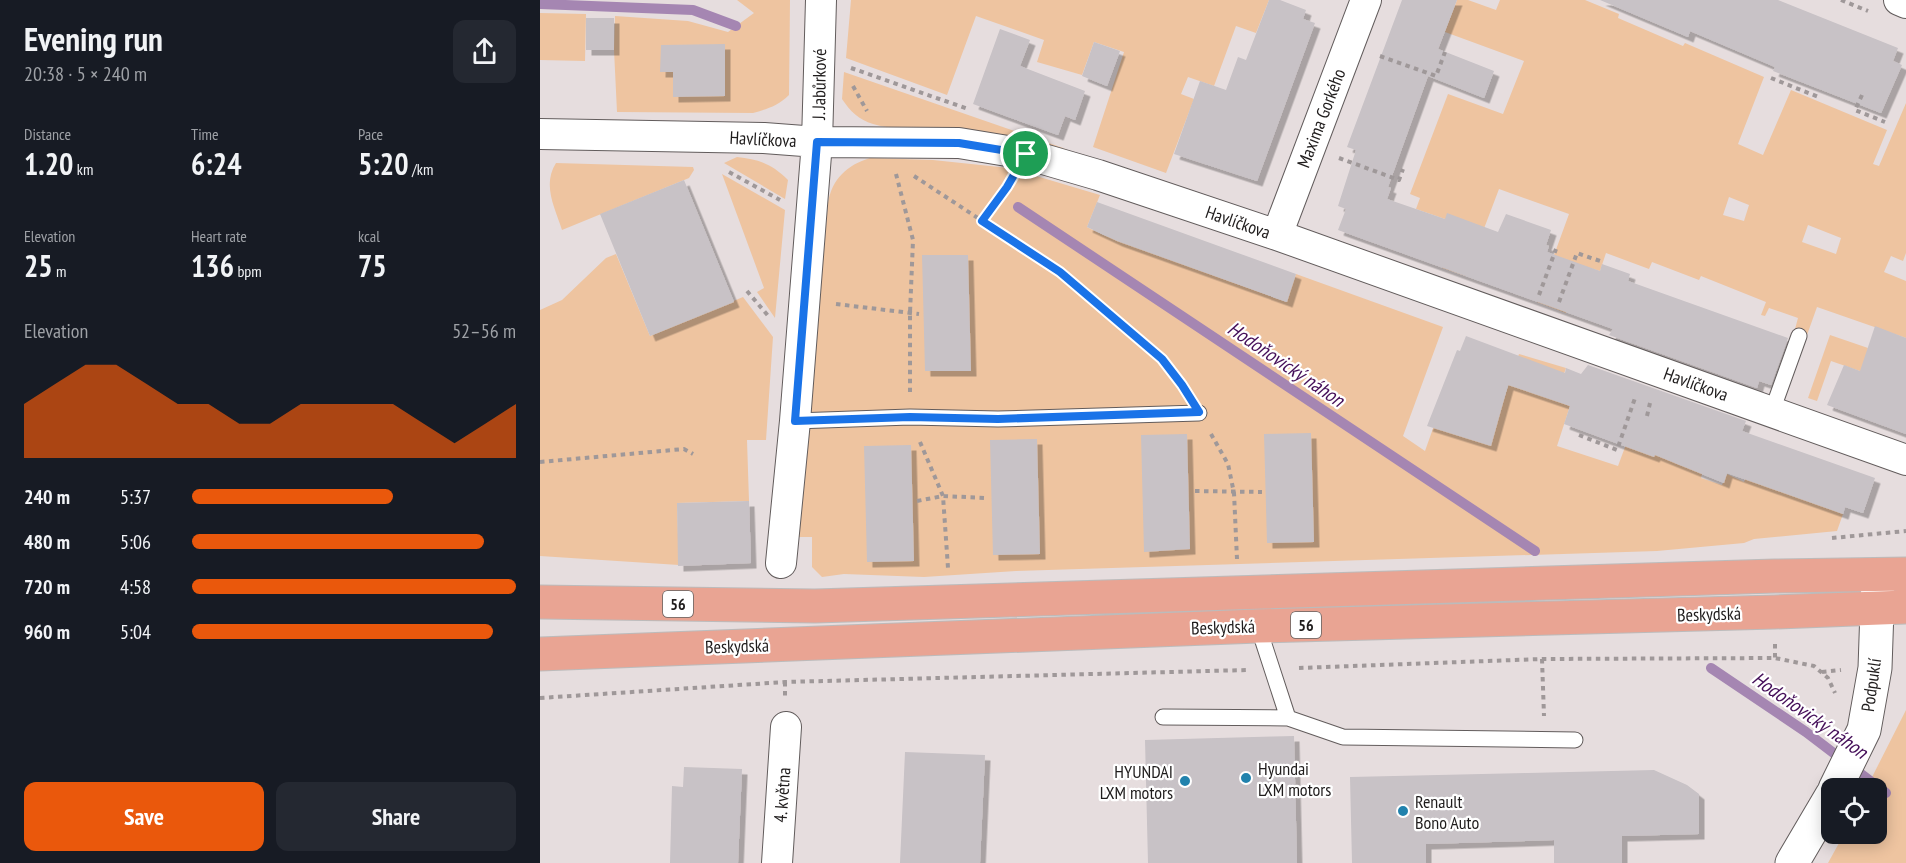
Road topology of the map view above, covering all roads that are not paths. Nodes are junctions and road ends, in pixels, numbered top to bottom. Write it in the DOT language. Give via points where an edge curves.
graph roads {
  1 [pos="821,0"];
  2 [pos="1366,0"];
  3 [pos="1899,0"];
  4 [pos="1906,3"];
  5 [pos="540,134"];
  6 [pos="817,142"];
  7 [pos="1277,235"];
  8 [pos="1798,336"];
  9 [pos="1772,411"];
  10 [pos="1199,412"];
  11 [pos="795,421"];
  12 [pos="1906,460"];
  13 [pos="781,563"];
  14 [pos="1892,574"];
  15 [pos="540,602"];
  16 [pos="1892,607"];
  17 [pos="1258,626"];
  18 [pos="540,654"];
  19 [pos="1163,717"];
  20 [pos="1288,718"];
  21 [pos="786,728"];
  22 [pos="1575,740"];
  23 [pos="1840,778"];
  24 [pos="1821,814"];
  25 [pos="777,863"];
  26 [pos="1792,863"];
  1 -- 6 [label="street, J. Jabůrkové"];
  2 -- 7 [label="street, Maxima Gorkého"];
  3 -- 4 [label="street"];
  5 -- 6 [label="street, Havlíčkova"];
  6 -- 7 [label="street, Havlíčkova" via="889,152 959,143 1026,154"];
  6 -- 11 [label="street, J. Jabůrkové"];
  7 -- 9 [label="street, Havlíčkova"];
  8 -- 9 [label="lane"];
  9 -- 12 [label="street, Havlíčkova"];
  10 -- 11 [label="lane"];
  11 -- 13 [label="street, J. Jabůrkové"];
  14 -- 15 [label="main road, Beskydská / 56" via="815,606"];
  14 -- 16 [label="street, Podpuklí"];
  16 -- 17 [label="main road, Beskydská / 56"];
  16 -- 23 [label="street, Podpuklí" via="1875,668 1864,730"];
  17 -- 18 [label="main road, Beskydská / 56"];
  17 -- 20 [label="lane"];
  19 -- 20 [label="lane"];
  20 -- 22 [label="lane" via="1343,737"];
  21 -- 25 [label="street, 4. května"];
  24 -- 26 [label="street"];
}
